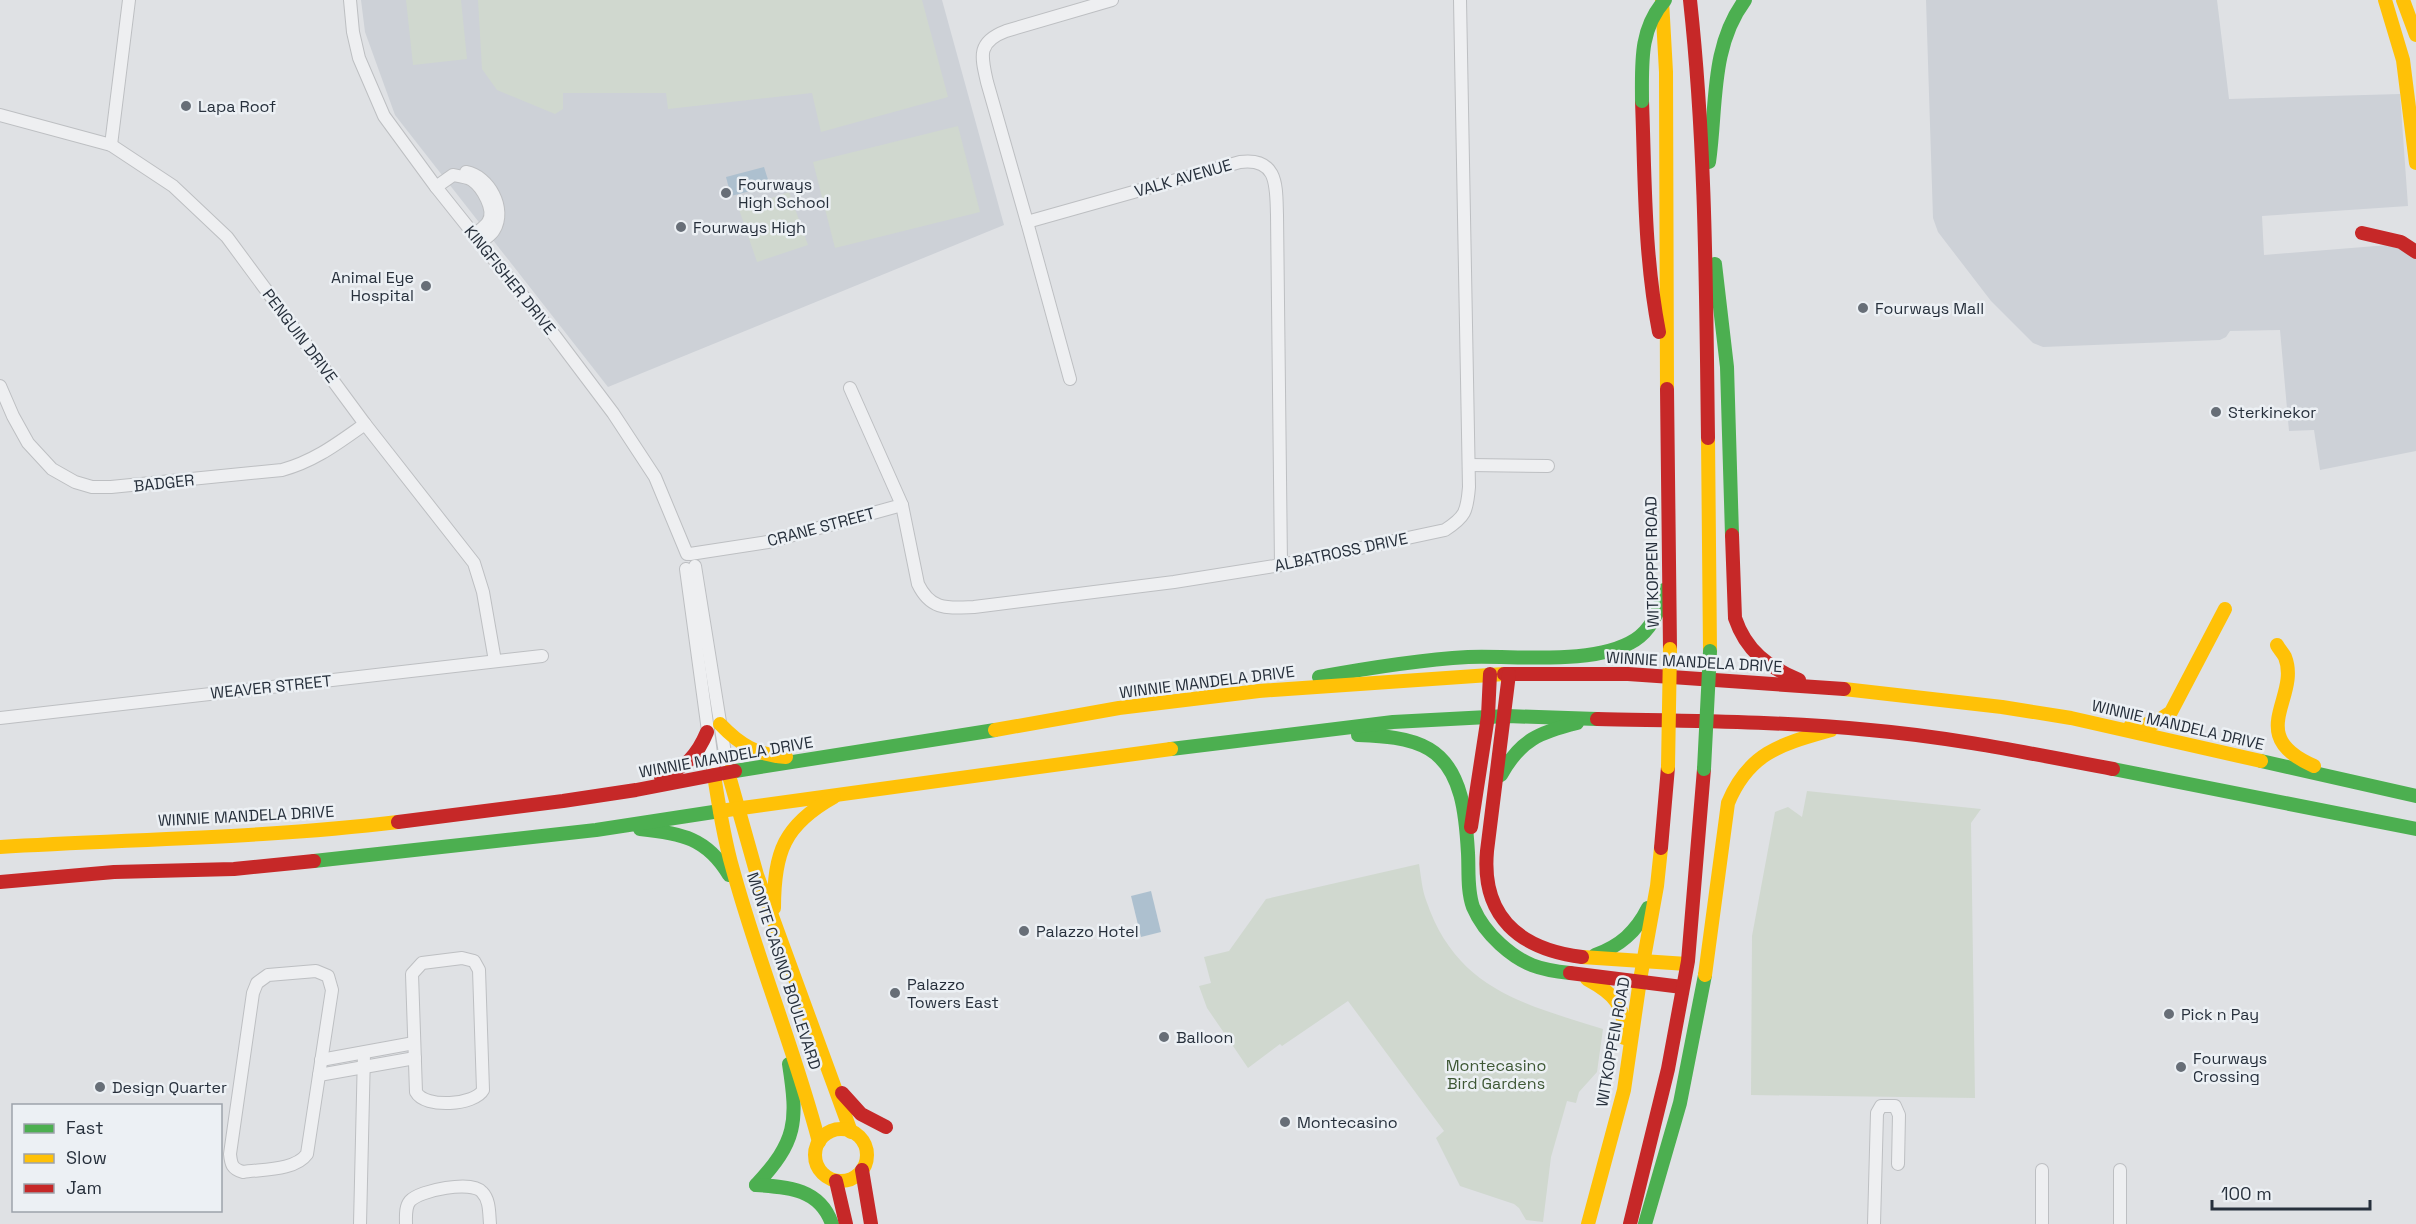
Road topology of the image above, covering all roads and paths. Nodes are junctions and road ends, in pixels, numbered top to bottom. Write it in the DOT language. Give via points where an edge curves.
graph roads {
  1 [pos="129,0"];
  2 [pos="350,0"];
  3 [pos="1112,0"];
  4 [pos="1460,0"];
  5 [pos="1663,0"];
  6 [pos="1690,0"];
  7 [pos="1745,0"];
  8 [pos="2385,0"];
  9 [pos="2403,0"];
  10 [pos="2416,35"];
  11 [pos="0,115"];
  12 [pos="111,145"];
  13 [pos="2416,162"];
  14 [pos="1704,186"];
  15 [pos="436,187"];
  16 [pos="1706,219"];
  17 [pos="1027,222"];
  18 [pos="2362,233"];
  19 [pos="477,239"];
  20 [pos="2416,252"];
  21 [pos="1666,350"];
  22 [pos="1070,379"];
  23 [pos="0,386"];
  24 [pos="850,388"];
  25 [pos="365,424"];
  26 [pos="1469,465"];
  27 [pos="1548,466"];
  28 [pos="902,505"];
  29 [pos="1668,532"];
  30 [pos="691,562"];
  31 [pos="1281,565"];
  32 [pos="2225,609"];
  33 [pos="2277,645"];
  34 [pos="542,656"];
  35 [pos="495,661"];
  36 [pos="704,661"];
  37 [pos="1490,674"];
  38 [pos="1509,674"];
  39 [pos="1813,685"];
  40 [pos="1259,691"];
  41 [pos="716,699"];
  42 [pos="702,701"];
  43 [pos="1488,716"];
  44 [pos="1506,716"];
  45 [pos="0,718"];
  46 [pos="1604,718"];
  47 [pos="2071,718"];
  48 [pos="720,724"];
  49 [pos="1844,727"];
  50 [pos="707,732"];
  51 [pos="1264,736"];
  52 [pos="815,758"];
  53 [pos="721,773"];
  54 [pos="2338,778"];
  55 [pos="1494,789"];
  56 [pos="636,790"];
  57 [pos="841,793"];
  58 [pos="2416,795"];
  59 [pos="737,808"];
  60 [pos="718,811"];
  61 [pos="2416,829"];
  62 [pos="596,830"];
  63 [pos="0,846"];
  64 [pos="1468,852"];
  65 [pos="0,882"];
  66 [pos="1658,886"];
  67 [pos="745,908"];
  68 [pos="775,920"];
  69 [pos="1589,957"];
  70 [pos="1643,961"];
  71 [pos="1687,964"];
  72 [pos="1579,975"];
  73 [pos="1640,980"];
  74 [pos="1682,987"];
  75 [pos="783,1022"];
  76 [pos="414,1043"];
  77 [pos="364,1053"];
  78 [pos="415,1058"];
  79 [pos="321,1060"];
  80 [pos="365,1067"];
  81 [pos="828,1069"];
  82 [pos="319,1075"];
  83 [pos="1624,1090"];
  84 [pos="886,1127"];
  85 [pos="851,1132"];
  86 [pos="819,1142"];
  87 [pos="1898,1164"];
  88 [pos="862,1170"];
  89 [pos="2042,1170"];
  90 [pos="2120,1170"];
  91 [pos="836,1181"];
  92 [pos="360,1224"];
  93 [pos="406,1224"];
  94 [pos="490,1224"];
  95 [pos="832,1224"];
  96 [pos="846,1224"];
  97 [pos="871,1224"];
  98 [pos="1588,1224"];
  99 [pos="1630,1224"];
  100 [pos="1645,1224"];
  101 [pos="1874,1224"];
  102 [pos="2042,1224"];
  103 [pos="2120,1224"];
  1 -- 12 [label="street"];
  2 -- 15 [label="street, KINGFISHER DRIVE" via="353,32 369,85 384,116"];
  3 -- 17 [label="street" via="1006,31 992,37 985,46 985,72"];
  4 -- 26 [label="street, ALBATROSS DRIVE"];
  5 -- 21 [label="main road, WITKOPPEN ROAD"];
  5 -- 21 [label="main road, bridge" via="1644,38 1641,59 1648,266 1655,319"];
  6 -- 14 [label="main road"];
  7 -- 14 [label="main road" via="1733,14 1722,42 1713,140"];
  8 -- 13 [label="main road" via="2407,71"];
  9 -- 10 [label="main road"];
  11 -- 12 [label="street, PENGUIN DRIVE"];
  12 -- 25 [label="street, PENGUIN DRIVE" via="173,186 226,237"];
  14 -- 16 [label="main road"];
  15 -- 19 [label="street, KINGFISHER DRIVE"];
  15 -- 19 [label="street" via="464,172 477,174 491,190 496,200 497,222 494,231"];
  16 -- 39 [label="main road" via="1716,266 1726,367 1735,618 1741,636 1761,661"];
  16 -- 71 [label="main road, bridge" via="1710,651"];
  17 -- 22 [label="street"];
  17 -- 31 [label="street, VALK AVENUE" via="1240,162 1259,163 1272,173 1277,215"];
  18 -- 20 [label="main road" via="2401,242"];
  19 -- 30 [label="street, KINGFISHER DRIVE" via="625,431 655,477"];
  21 -- 29 [label="main road, WITKOPPEN ROAD"];
  23 -- 25 [label="street, BADGER" via="13,416 38,455 64,478 92,487 282,470 317,458"];
  24 -- 28 [label="street, ALBATROSS DRIVE"];
  25 -- 35 [label="street, PENGUIN DRIVE" via="474,563"];
  26 -- 27 [label="street"];
  26 -- 31 [label="street, ALBATROSS DRIVE" via="1467,507 1461,519 1445,530"];
  28 -- 30 [label="street, CRANE STREET"];
  28 -- 31 [label="street, ALBATROSS DRIVE" via="918,584 924,596 947,608 1174,582"];
  29 -- 40 [label="main road" via="1659,610 1635,640 1619,648 1597,654 1398,663 1274,684"];
  29 -- 66 [label="main road, WITKOPPEN ROAD, bridge" via="1668,767"];
  30 -- 36 [label="street, KINGFISHER DRIVE"];
  32 -- 47 [label="main road" via="2177,703 2164,719 2141,727 2095,718"];
  33 -- 54 [label="main road" via="2286,656 2288,668 2277,716 2280,738 2294,756"];
  34 -- 35 [label="street, WEAVER STREET"];
  35 -- 45 [label="street, WEAVER STREET"];
  36 -- 41 [label="street, KINGFISHER DRIVE"];
  36 -- 42 [label="street, KINGFISHER DRIVE"];
  37 -- 38 [label="main road, WINNIE MANDELA DRIVE"];
  37 -- 40 [label="main road, WINNIE MANDELA DRIVE"];
  37 -- 43 [label="main road"];
  38 -- 39 [label="main road, WINNIE MANDELA DRIVE" via="1628,674"];
  38 -- 44 [label="main road"];
  39 -- 47 [label="main road, WINNIE MANDELA DRIVE"];
  40 -- 52 [label="main road, WINNIE MANDELA DRIVE" via="1119,708"];
  41 -- 42 [label="street"];
  41 -- 48 [label="street, KINGFISHER DRIVE"];
  42 -- 50 [label="street, KINGFISHER DRIVE"];
  43 -- 44 [label="main road"];
  43 -- 51 [label="main road"];
  43 -- 64 [label="main road"];
  44 -- 46 [label="main road"];
  44 -- 55 [label="main road"];
  46 -- 49 [label="main road"];
  46 -- 55 [label="main road" via="1534,736 1508,760"];
  47 -- 54 [label="main road, WINNIE MANDELA DRIVE"];
  48 -- 52 [label="main road" via="750,751"];
  48 -- 53 [label="street, KINGFISHER DRIVE"];
  49 -- 61 [label="main road" via="2014,751"];
  49 -- 100 [label="main road" via="1767,752 1751,763 1733,788 1694,1045"];
  50 -- 53 [label="street, KINGFISHER DRIVE"];
  50 -- 56 [label="main road" via="689,764"];
  51 -- 57 [label="main road"];
  51 -- 64 [label="main road" via="1389,736 1425,745 1448,765 1458,782"];
  52 -- 53 [label="main road, WINNIE MANDELA DRIVE"];
  53 -- 56 [label="main road, WINNIE MANDELA DRIVE"];
  53 -- 59 [label="main road, MONTE CASINO BOULEVARD"];
  53 -- 60 [label="main road, MONTE CASINO BOULEVARD"];
  54 -- 58 [label="main road, WINNIE MANDELA DRIVE"];
  55 -- 69 [label="main road" via="1486,865 1494,906 1510,928 1527,941 1546,950"];
  56 -- 63 [label="main road, WINNIE MANDELA DRIVE" via="350,827"];
  57 -- 59 [label="main road"];
  57 -- 68 [label="main road" via="807,813 782,843 773,881"];
  59 -- 60 [label="main road"];
  59 -- 68 [label="main road, MONTE CASINO BOULEVARD"];
  60 -- 62 [label="main road"];
  60 -- 67 [label="main road, MONTE CASINO BOULEVARD"];
  62 -- 65 [label="main road" via="234,869 114,872"];
  62 -- 67 [label="main road" via="635,829 688,836 702,843 727,870"];
  64 -- 72 [label="main road" via="1468,882 1476,914 1499,944 1521,961 1542,970"];
  66 -- 69 [label="main road" via="1642,922 1626,940"];
  66 -- 70 [label="main road, WITKOPPEN ROAD"];
  67 -- 75 [label="main road, MONTE CASINO BOULEVARD"];
  68 -- 81 [label="main road, MONTE CASINO BOULEVARD"];
  69 -- 70 [label="main road"];
  70 -- 71 [label="main road"];
  70 -- 73 [label="main road, WITKOPPEN ROAD"];
  71 -- 74 [label="main road"];
  72 -- 73 [label="main road"];
  72 -- 83 [label="main road" via="1605,988 1619,1004 1625,1025"];
  73 -- 74 [label="main road"];
  73 -- 83 [label="main road, WITKOPPEN ROAD"];
  74 -- 99 [label="main road" via="1668,1069"];
  75 -- 86 [label="main road, MONTE CASINO BOULEVARD"];
  75 -- 95 [label="main road" via="795,1114 792,1137 785,1152 756,1185 778,1186 812,1196 826,1209"];
  76 -- 77 [label="street"];
  76 -- 78 [label="street"];
  76 -- 78 [label="street" via="411,978 416,967 452,958 474,961 480,979 484,1083 481,1094 450,1102 424,1100 416,1092"];
  77 -- 79 [label="street"];
  77 -- 80 [label="street"];
  78 -- 80 [label="street"];
  79 -- 82 [label="street"];
  79 -- 82 [label="street" via="332,990 328,976 316,971 262,977 254,993 230,1154 236,1170 293,1164 304,1159"];
  80 -- 82 [label="street"];
  80 -- 92 [label="street"];
  81 -- 84 [label="main road" via="849,1104"];
  81 -- 85 [label="main road, MONTE CASINO BOULEVARD"];
  83 -- 98 [label="main road, WITKOPPEN ROAD"];
  85 -- 86 [label="main road" via="836,1130"];
  85 -- 88 [label="main road" via="865,1146"];
  86 -- 91 [label="main road" via="815,1159 818,1167"];
  87 -- 101 [label="street" via="1899,1115 1895,1106 1887,1104 1877,1113"];
  88 -- 91 [label="main road" via="848,1180"];
  88 -- 97 [label="main road"];
  89 -- 102 [label="street"];
  90 -- 103 [label="street"];
  91 -- 96 [label="main road"];
  93 -- 94 [label="street" via="407,1206 416,1196 424,1191 461,1186 483,1192"];
}
